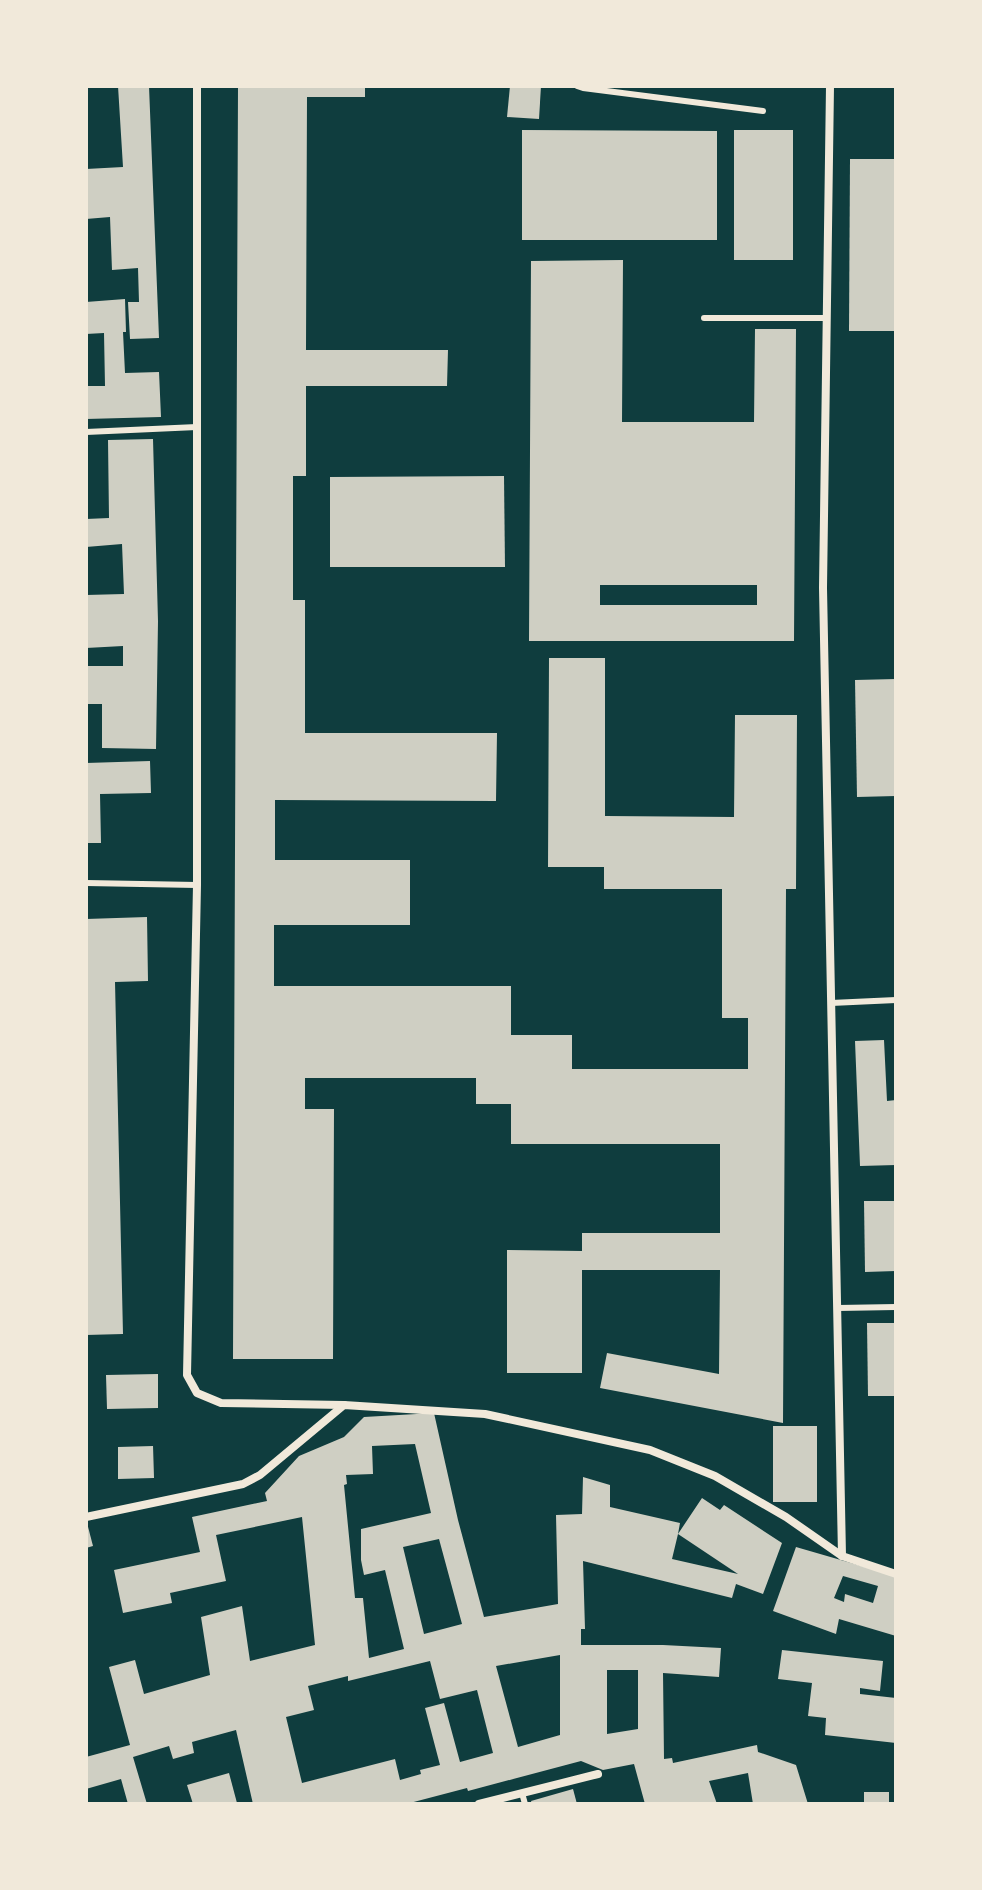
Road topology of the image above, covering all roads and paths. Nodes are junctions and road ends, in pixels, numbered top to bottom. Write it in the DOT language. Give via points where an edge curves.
graph roads {
  1 [pos="197,86"];
  2 [pos="577,86"];
  3 [pos="830,86"];
  4 [pos="763,111"];
  5 [pos="704,318"];
  6 [pos="826,318"];
  7 [pos="197,427"];
  8 [pos="86,432"];
  9 [pos="86,883"];
  10 [pos="197,885"];
  11 [pos="896,1000"];
  12 [pos="831,1003"];
  13 [pos="896,1307"];
  14 [pos="838,1308"];
  15 [pos="344,1405"];
  16 [pos="86,1517"];
  17 [pos="842,1556"];
  18 [pos="896,1574"];
  19 [pos="598,1774"];
  20 [pos="522,1793"];
  21 [pos="479,1804"];
  22 [pos="525,1804"];
  1 -- 7 [label="street"];
  2 -- 4 [label="lane"];
  3 -- 6 [label="street"];
  5 -- 6 [label="lane"];
  6 -- 12 [label="street" via="823,588"];
  7 -- 8 [label="lane"];
  7 -- 10 [label="street"];
  9 -- 10 [label="lane"];
  10 -- 15 [label="street" via="187,1375 197,1393 221,1403"];
  11 -- 12 [label="lane"];
  12 -- 14 [label="street"];
  13 -- 14 [label="lane"];
  14 -- 17 [label="street"];
  15 -- 16 [label="street" via="243,1484"];
  15 -- 17 [label="street" via="485,1414 650,1450 715,1476"];
  17 -- 18 [label="street"];
  19 -- 20 [label="street"];
  20 -- 21 [label="street"];
  20 -- 22 [label="lane"];
}
